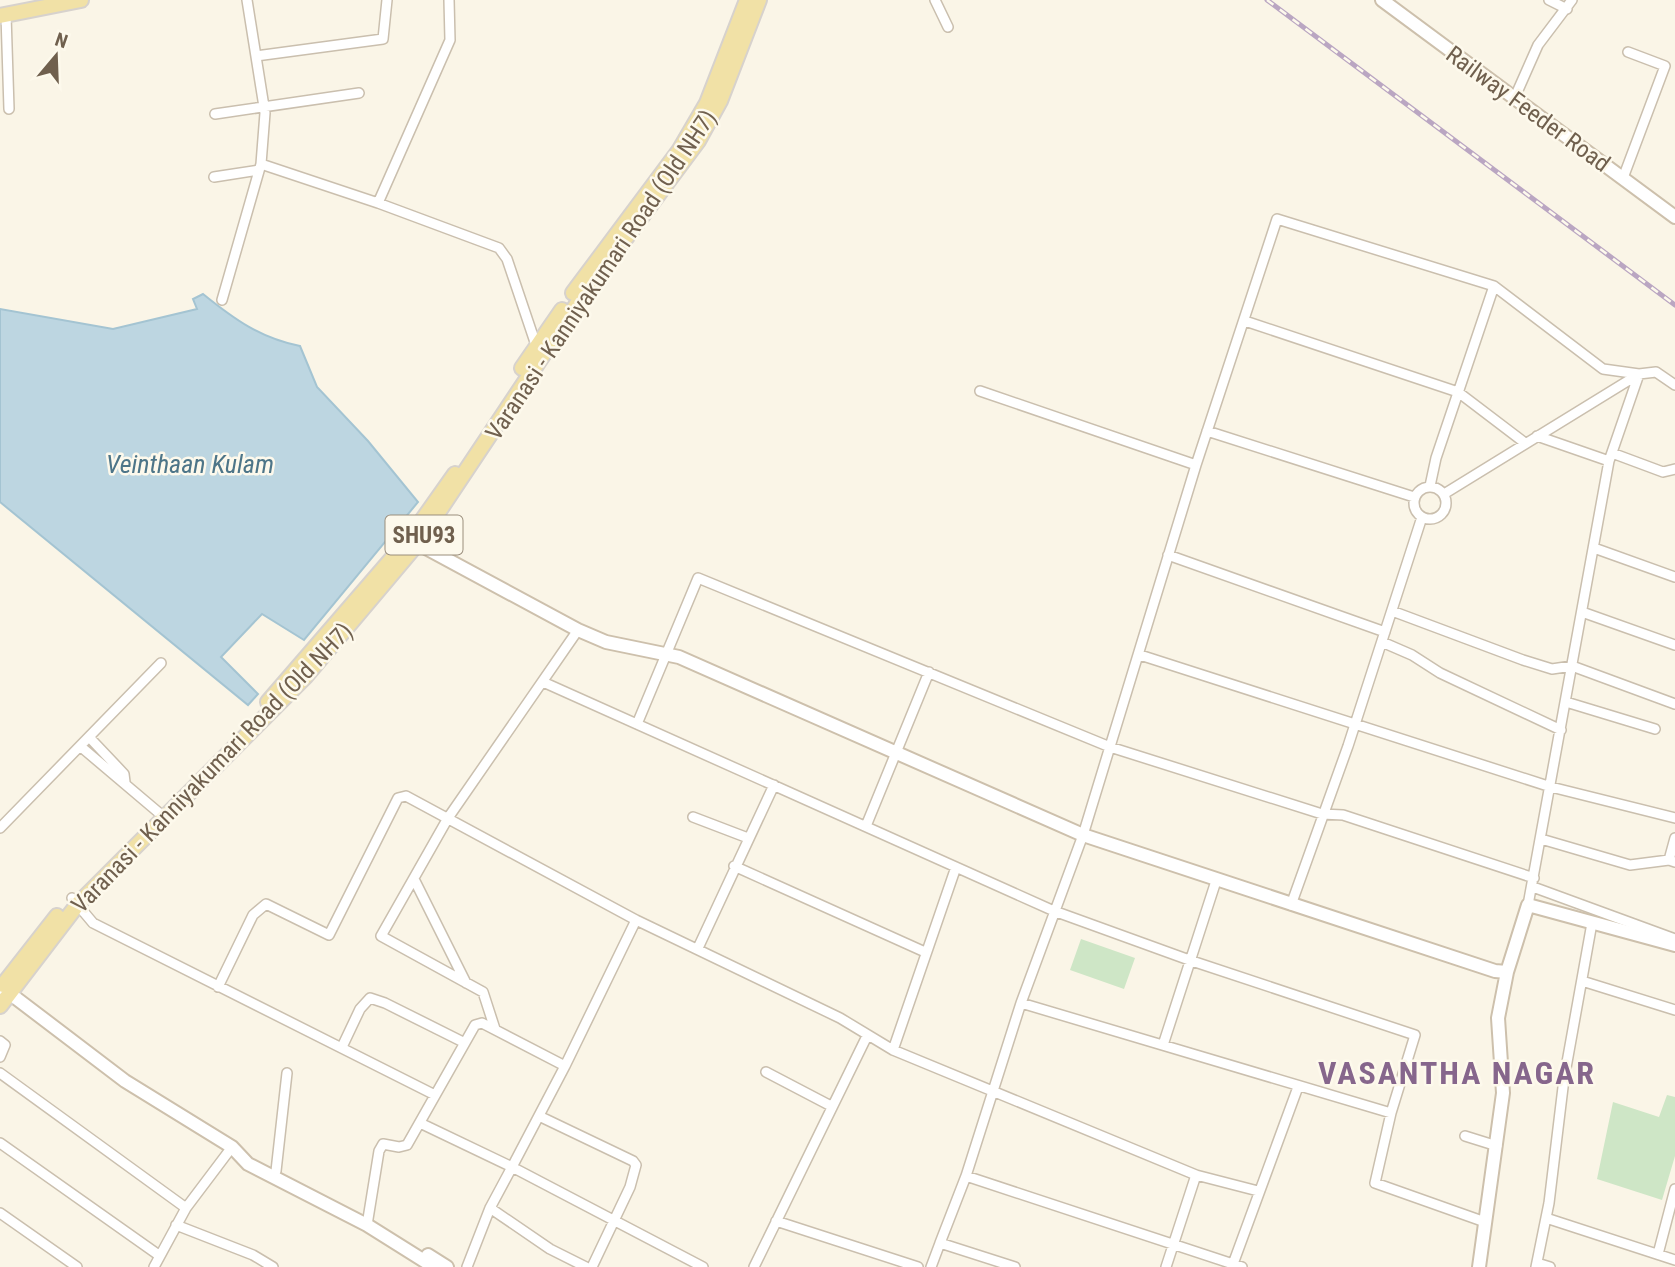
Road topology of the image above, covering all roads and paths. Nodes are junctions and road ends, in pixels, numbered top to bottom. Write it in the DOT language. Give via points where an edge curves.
graph roads {
  1 [pos="81,0"];
  2 [pos="247,0"];
  3 [pos="387,0"];
  4 [pos="449,0"];
  5 [pos="747,0"];
  6 [pos="760,0"];
  7 [pos="935,0"];
  8 [pos="1382,0"];
  9 [pos="1549,0"];
  10 [pos="1572,0"];
  11 [pos="1567,9"];
  12 [pos="3,16"];
  13 [pos="948,27"];
  14 [pos="1628,52"];
  15 [pos="256,56"];
  16 [pos="359,93"];
  17 [pos="1516,97"];
  18 [pos="264,104"];
  19 [pos="9,109"];
  20 [pos="215,114"];
  21 [pos="260,167"];
  22 [pos="214,177"];
  23 [pos="1623,178"];
  24 [pos="378,203"];
  25 [pos="1675,218"];
  26 [pos="1494,286"];
  27 [pos="222,300"];
  28 [pos="1245,321"];
  29 [pos="539,350"];
  30 [pos="1639,374"];
  31 [pos="1675,385"];
  32 [pos="980,391"];
  33 [pos="1458,392"];
  34 [pos="1207,431"];
  35 [pos="1537,436"];
  36 [pos="1525,443"];
  37 [pos="1611,457"];
  38 [pos="1196,466"];
  39 [pos="1675,469"];
  40 [pos="1430,486"];
  41 [pos="1444,494"];
  42 [pos="1414,497"];
  43 [pos="1422,517"];
  44 [pos="415,539"];
  45 [pos="1594,548"];
  46 [pos="1168,555"];
  47 [pos="1675,577"];
  48 [pos="1392,611"];
  49 [pos="1582,612"];
  50 [pos="578,630"];
  51 [pos="1384,637"];
  52 [pos="1675,645"];
  53 [pos="666,650"];
  54 [pos="1140,655"];
  55 [pos="161,663"];
  56 [pos="1572,666"];
  57 [pos="929,672"];
  58 [pos="543,682"];
  59 [pos="1566,702"];
  60 [pos="1675,704"];
  61 [pos="637,724"];
  62 [pos="1355,724"];
  63 [pos="1655,729"];
  64 [pos="1561,730"];
  65 [pos="89,737"];
  66 [pos="80,746"];
  67 [pos="1110,747"];
  68 [pos="897,749"];
  69 [pos="125,782"];
  70 [pos="774,785"];
  71 [pos="1551,787"];
  72 [pos="158,812"];
  73 [pos="1322,814"];
  74 [pos="693,817"];
  75 [pos="448,818"];
  76 [pos="1675,818"];
  77 [pos="866,827"];
  78 [pos="0,828"];
  79 [pos="1084,832"];
  80 [pos="748,838"];
  81 [pos="1675,838"];
  82 [pos="1541,839"];
  83 [pos="1672,861"];
  84 [pos="734,866"];
  85 [pos="956,867"];
  86 [pos="414,879"];
  87 [pos="1216,881"];
  88 [pos="1534,882"];
  89 [pos="75,901"];
  90 [pos="1292,902"];
  91 [pos="1528,905"];
  92 [pos="1054,911"];
  93 [pos="636,920"];
  94 [pos="1592,923"];
  95 [pos="1675,939"];
  96 [pos="1675,945"];
  97 [pos="698,948"];
  98 [pos="925,952"];
  99 [pos="1192,961"];
  100 [pos="1507,972"];
  101 [pos="1582,981"];
  102 [pos="466,983"];
  103 [pos="218,987"];
  104 [pos="2,994"];
  105 [pos="1021,1003"];
  106 [pos="1675,1010"];
  107 [pos="495,1028"];
  108 [pos="867,1036"];
  109 [pos="0,1041"];
  110 [pos="463,1042"];
  111 [pos="1163,1045"];
  112 [pos="342,1047"];
  113 [pos="893,1050"];
  114 [pos="0,1057"];
  115 [pos="565,1066"];
  116 [pos="766,1072"];
  117 [pos="0,1073"];
  118 [pos="287,1073"];
  119 [pos="1298,1087"];
  120 [pos="994,1090"];
  121 [pos="435,1095"];
  122 [pos="831,1106"];
  123 [pos="1391,1113"];
  124 [pos="539,1116"];
  125 [pos="419,1123"];
  126 [pos="1465,1136"];
  127 [pos="0,1143"];
  128 [pos="1497,1146"];
  129 [pos="232,1147"];
  130 [pos="512,1167"];
  131 [pos="276,1171"];
  132 [pos="1196,1175"];
  133 [pos="966,1177"];
  134 [pos="1675,1189"];
  135 [pos="1258,1191"];
  136 [pos="187,1208"];
  137 [pos="490,1208"];
  138 [pos="0,1213"];
  139 [pos="1546,1217"];
  140 [pos="615,1221"];
  141 [pos="776,1221"];
  142 [pos="367,1222"];
  143 [pos="1485,1222"];
  144 [pos="176,1225"];
  145 [pos="940,1243"];
  146 [pos="1173,1244"];
  147 [pos="1658,1254"];
  148 [pos="160,1256"];
  149 [pos="1675,1260"];
  150 [pos="1537,1265"];
  151 [pos="1238,1266"];
  152 [pos="77,1267"];
  153 [pos="154,1267"];
  154 [pos="273,1267"];
  155 [pos="435,1267"];
  156 [pos="447,1267"];
  157 [pos="467,1267"];
  158 [pos="586,1267"];
  159 [pos="592,1267"];
  160 [pos="703,1267"];
  161 [pos="754,1267"];
  162 [pos="918,1267"];
  163 [pos="931,1267"];
  164 [pos="1015,1267"];
  165 [pos="1166,1267"];
  166 [pos="1479,1267"];
  167 [pos="1550,1267"];
  1 -- 12 [label="main road"];
  2 -- 15 [label="street"];
  3 -- 15 [label="street" via="383,39"];
  4 -- 24 [label="street" via="450,40"];
  5 -- 29 [label="main road, Varanasi - Kanniyakumari Road (Old NH7) / SHU93" via="707,103 679,151"];
  6 -- 29 [label="main road, Varanasi - Kanniyakumari Road (Old NH7) / SHU93" via="720,101 698,141"];
  7 -- 13 [label="street"];
  8 -- 17 [label="street, Railway Feeder Road"];
  9 -- 11 [label="street"];
  10 -- 11 [label="street"];
  11 -- 17 [label="street" via="1538,45"];
  12 -- 19 [label="street"];
  14 -- 23 [label="street" via="1665,66"];
  15 -- 18 [label="street"];
  16 -- 18 [label="street"];
  17 -- 23 [label="street, Railway Feeder Road"];
  18 -- 20 [label="street"];
  18 -- 21 [label="street"];
  21 -- 22 [label="street"];
  21 -- 24 [label="street"];
  21 -- 27 [label="street"];
  23 -- 25 [label="street, Railway Feeder Road"];
  24 -- 29 [label="street" via="499,248"];
  26 -- 28 [label="street" via="1277,219"];
  26 -- 30 [label="street" via="1603,369"];
  26 -- 33 [label="street"];
  28 -- 33 [label="street"];
  28 -- 34 [label="street"];
  29 -- 44 [label="main road, Varanasi - Kanniyakumari Road (Old NH7) / SHU93"];
  30 -- 31 [label="street" via="1656,372"];
  30 -- 35 [label="street"];
  30 -- 37 [label="street"];
  32 -- 38 [label="street"];
  33 -- 36 [label="street"];
  33 -- 40 [label="street"];
  34 -- 38 [label="street"];
  34 -- 42 [label="street"];
  35 -- 36 [label="street"];
  35 -- 37 [label="street"];
  36 -- 41 [label="street"];
  37 -- 39 [label="street" via="1663,472"];
  37 -- 45 [label="street"];
  38 -- 46 [label="street"];
  40 -- 41 [label="street"];
  40 -- 42 [label="street"];
  41 -- 43 [label="street" via="1446,503 1440,515"];
  42 -- 43 [label="street"];
  43 -- 48 [label="street"];
  44 -- 50 [label="street"];
  44 -- 53 [label="street" via="593,629"];
  44 -- 72 [label="main road, Varanasi - Kanniyakumari Road (Old NH7) / SHU93" via="258,713"];
  44 -- 89 [label="main road, Varanasi - Kanniyakumari Road (Old NH7) / SHU93" via="305,677"];
  45 -- 47 [label="street"];
  45 -- 49 [label="street"];
  46 -- 51 [label="street"];
  46 -- 54 [label="street"];
  48 -- 51 [label="street"];
  48 -- 56 [label="street" via="1523,660 1552,668"];
  49 -- 52 [label="street"];
  49 -- 56 [label="street"];
  50 -- 53 [label="street" via="606,642"];
  50 -- 58 [label="street"];
  51 -- 62 [label="street"];
  51 -- 64 [label="street" via="1440,673"];
  53 -- 57 [label="street" via="698,578"];
  53 -- 61 [label="street"];
  53 -- 68 [label="street"];
  54 -- 62 [label="street"];
  54 -- 67 [label="street"];
  55 -- 65 [label="street"];
  56 -- 59 [label="street"];
  56 -- 60 [label="street"];
  57 -- 67 [label="street"];
  57 -- 68 [label="street"];
  58 -- 61 [label="street"];
  58 -- 75 [label="street"];
  59 -- 63 [label="street"];
  59 -- 64 [label="street"];
  61 -- 70 [label="street"];
  62 -- 71 [label="street"];
  62 -- 73 [label="street"];
  64 -- 71 [label="street"];
  65 -- 66 [label="street"];
  65 -- 69 [label="street" via="124,774"];
  66 -- 69 [label="street"];
  66 -- 78 [label="street"];
  67 -- 73 [label="street"];
  67 -- 79 [label="street"];
  68 -- 77 [label="street"];
  68 -- 79 [label="street"];
  69 -- 72 [label="street"];
  70 -- 77 [label="street"];
  70 -- 80 [label="street"];
  71 -- 76 [label="street"];
  71 -- 82 [label="street"];
  72 -- 89 [label="main road, Varanasi - Kanniyakumari Road (Old NH7) / SHU93"];
  73 -- 88 [label="street" via="1343,815"];
  73 -- 90 [label="street"];
  74 -- 80 [label="street"];
  75 -- 86 [label="street"];
  75 -- 93 [label="street"];
  75 -- 103 [label="street" via="414,798 398,798 329,935 266,904 253,915"];
  77 -- 85 [label="street"];
  79 -- 87 [label="street"];
  79 -- 90 [label="street"];
  79 -- 92 [label="street"];
  80 -- 84 [label="street"];
  81 -- 83 [label="street"];
  82 -- 83 [label="street" via="1630,865"];
  82 -- 88 [label="street"];
  84 -- 97 [label="street"];
  84 -- 98 [label="street"];
  85 -- 92 [label="street"];
  85 -- 98 [label="street"];
  86 -- 102 [label="street"];
  86 -- 102 [label="street" via="381,936"];
  87 -- 90 [label="street"];
  87 -- 99 [label="street"];
  88 -- 91 [label="street"];
  88 -- 95 [label="street"];
  89 -- 103 [label="street" via="93,923"];
  89 -- 104 [label="main road, Varanasi - Kanniyakumari Road (Old NH7) / SHU93"];
  90 -- 100 [label="street"];
  91 -- 94 [label="street"];
  91 -- 100 [label="street"];
  92 -- 99 [label="street"];
  92 -- 105 [label="street"];
  93 -- 97 [label="street"];
  93 -- 115 [label="street"];
  94 -- 96 [label="street"];
  94 -- 101 [label="street"];
  97 -- 108 [label="street"];
  98 -- 113 [label="street"];
  99 -- 111 [label="street"];
  99 -- 123 [label="street" via="1415,1035"];
  100 -- 128 [label="street" via="1498,1018 1503,1083"];
  101 -- 106 [label="street"];
  101 -- 139 [label="street"];
  102 -- 107 [label="street" via="483,992"];
  103 -- 112 [label="street"];
  104 -- 129 [label="street" via="125,1081"];
  105 -- 111 [label="street"];
  105 -- 120 [label="street"];
  107 -- 110 [label="street" via="479,1023"];
  107 -- 115 [label="street"];
  108 -- 113 [label="street"];
  108 -- 122 [label="street"];
  109 -- 114 [label="street" via="5,1045"];
  110 -- 112 [label="street" via="370,998"];
  110 -- 121 [label="street"];
  111 -- 119 [label="street"];
  112 -- 121 [label="street"];
  113 -- 120 [label="street"];
  115 -- 124 [label="street"];
  116 -- 122 [label="street"];
  117 -- 136 [label="street"];
  118 -- 131 [label="street"];
  119 -- 123 [label="street"];
  119 -- 135 [label="street"];
  120 -- 132 [label="street"];
  120 -- 133 [label="street"];
  121 -- 125 [label="street"];
  122 -- 141 [label="street"];
  123 -- 143 [label="street" via="1375,1183"];
  124 -- 130 [label="street"];
  124 -- 140 [label="street" via="633,1161 636,1173"];
  125 -- 130 [label="street"];
  125 -- 142 [label="street" via="407,1145 383,1144 379,1151"];
  126 -- 128 [label="street"];
  127 -- 148 [label="street"];
  128 -- 143 [label="street"];
  129 -- 131 [label="street"];
  129 -- 136 [label="street"];
  129 -- 142 [label="street" via="248,1164"];
  130 -- 137 [label="street"];
  130 -- 140 [label="street"];
  131 -- 142 [label="street"];
  132 -- 135 [label="street"];
  132 -- 146 [label="street"];
  133 -- 145 [label="street"];
  133 -- 146 [label="street"];
  134 -- 147 [label="street"];
  135 -- 151 [label="street"];
  136 -- 144 [label="street"];
  137 -- 157 [label="street"];
  137 -- 158 [label="street" via="550,1249"];
  138 -- 152 [label="street"];
  139 -- 147 [label="street"];
  139 -- 150 [label="street"];
  140 -- 159 [label="street"];
  140 -- 160 [label="street"];
  141 -- 161 [label="street"];
  141 -- 162 [label="street"];
  142 -- 155 [label="street"];
  142 -- 156 [label="street"];
  143 -- 166 [label="street"];
  144 -- 148 [label="street"];
  144 -- 154 [label="street"];
  145 -- 163 [label="street"];
  145 -- 164 [label="street"];
  146 -- 151 [label="street"];
  146 -- 165 [label="street"];
  147 -- 149 [label="street"];
  148 -- 153 [label="street"];
  150 -- 167 [label="street"];
}
